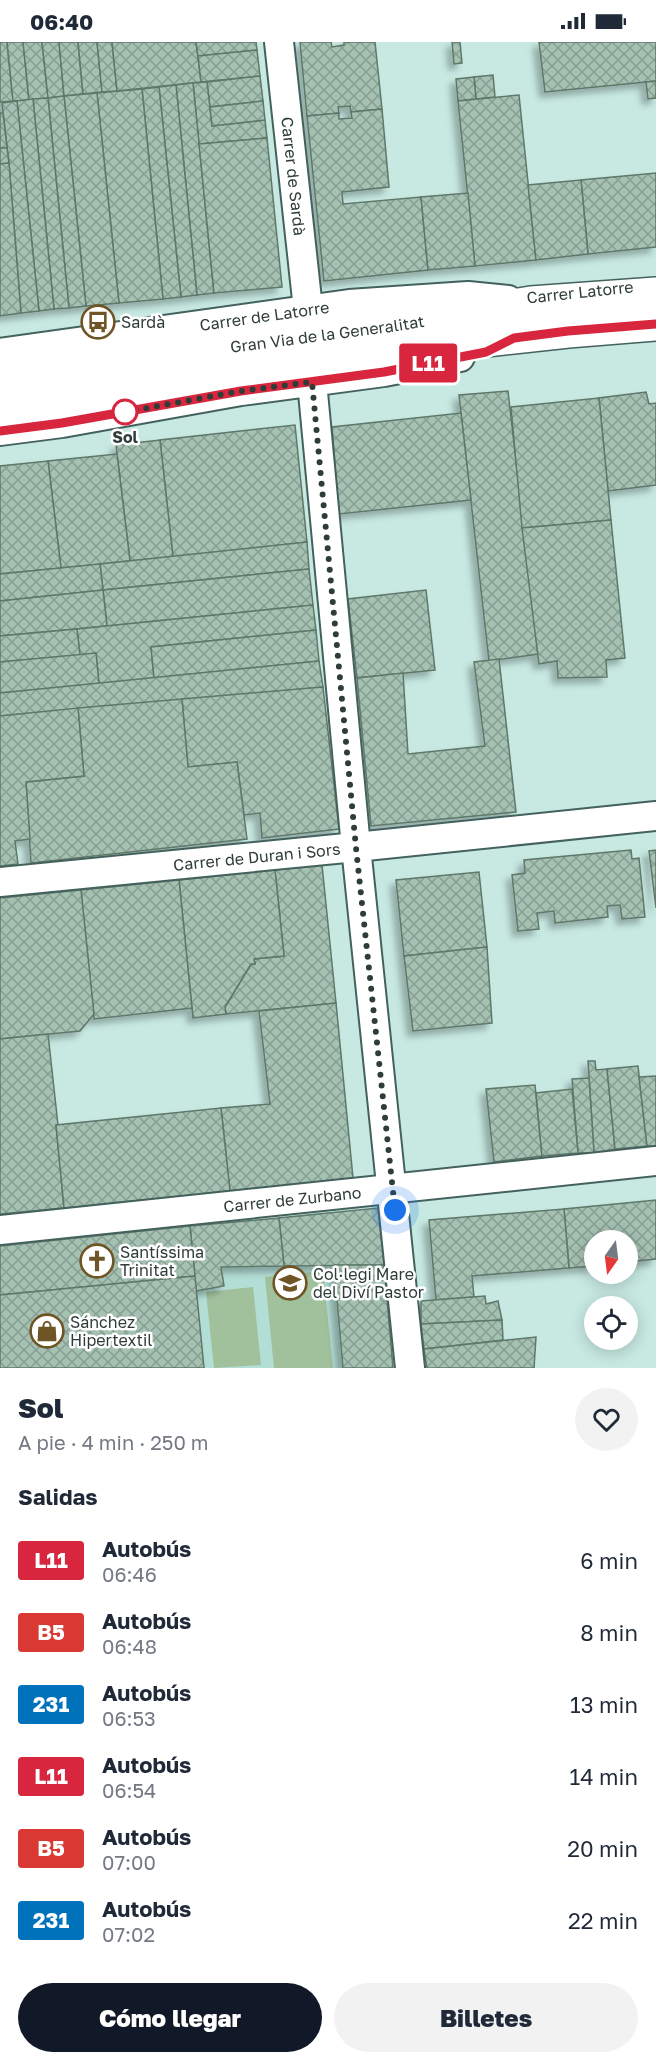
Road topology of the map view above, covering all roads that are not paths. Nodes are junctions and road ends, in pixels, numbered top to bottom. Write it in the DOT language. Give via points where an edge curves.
graph roads {
  1 [pos="279,42"];
  2 [pos="656,285"];
  3 [pos="656,294"];
  4 [pos="518,302"];
  5 [pos="656,324"];
  6 [pos="656,335"];
  7 [pos="500,345"];
  8 [pos="309,347"];
  9 [pos="0,353"];
  10 [pos="0,377"];
  11 [pos="0,406"];
  12 [pos="0,431"];
  13 [pos="656,816"];
  14 [pos="356,848"];
  15 [pos="0,882"];
  16 [pos="656,1161"];
  17 [pos="393,1188"];
  18 [pos="0,1230"];
  19 [pos="410,1368"];
  1 -- 8 [label="street, Carrer de Sardà"];
  2 -- 4 [label="street, Carrer Latorre"];
  3 -- 4 [label="street, Gran Via de la Generalitat"];
  4 -- 8 [label="street, Gran Via de la Generalitat"];
  5 -- 7 [label="street, Gran Via de la Generalitat" via="568,331"];
  6 -- 7 [label="street"];
  7 -- 8 [label="street, Gran Via de la Generalitat"];
  8 -- 9 [label="street, Carrer de Latorre"];
  8 -- 10 [label="street, Gran Via de la Generalitat"];
  8 -- 11 [label="street, Gran Via de la Generalitat"];
  8 -- 12 [label="street" via="241,391"];
  8 -- 14 [label="street, Carrer de Sardà"];
  13 -- 14 [label="street, Carrer de Duran i Sors"];
  14 -- 15 [label="street, Carrer de Duran i Sors"];
  14 -- 17 [label="street, Carrer de Sardà"];
  16 -- 17 [label="street, Carrer de Zurbano"];
  17 -- 18 [label="street, Carrer de Zurbano"];
  17 -- 19 [label="street, Carrer de Sardà"];
}
